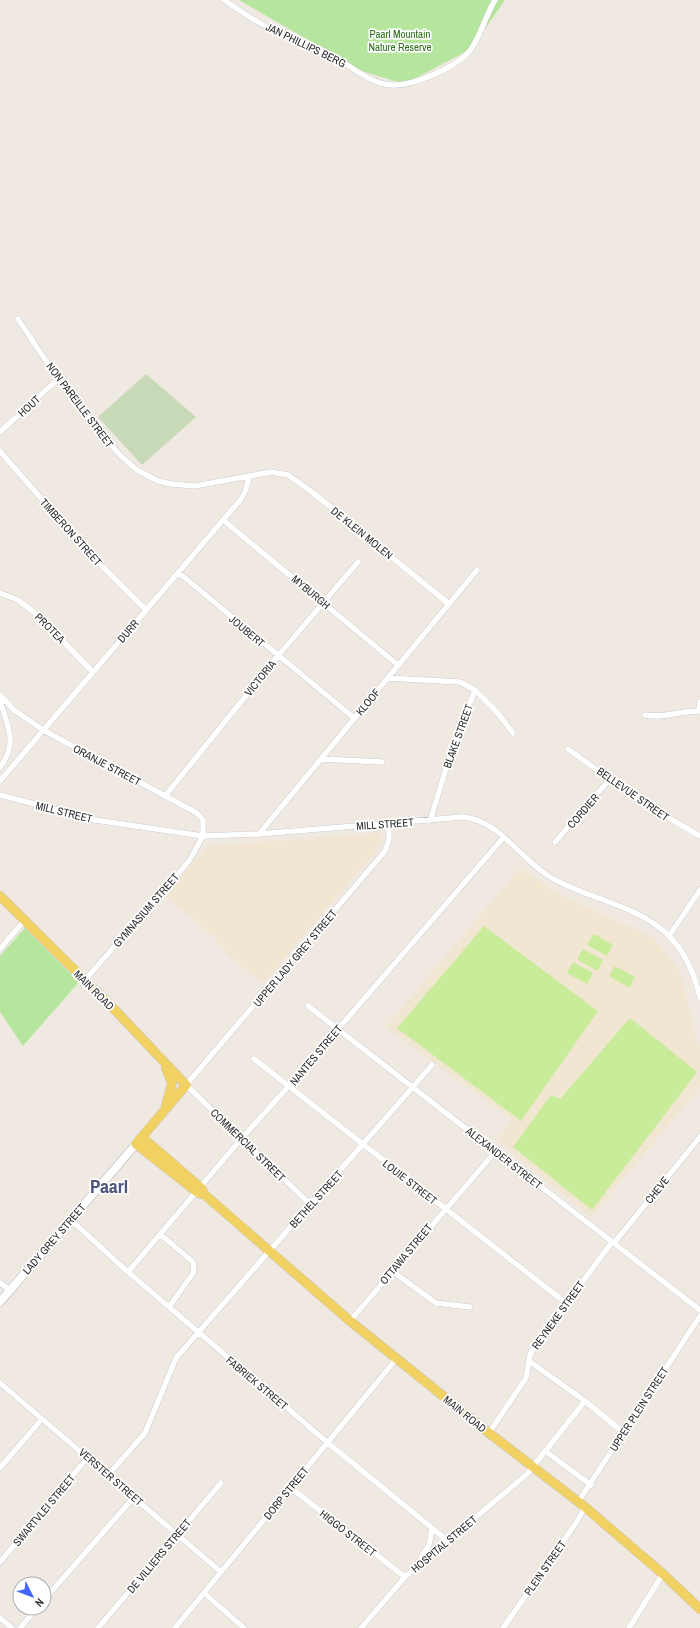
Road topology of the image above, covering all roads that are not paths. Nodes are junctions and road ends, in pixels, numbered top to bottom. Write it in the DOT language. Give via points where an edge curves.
graph roads {
  1 [pos="224,0"];
  2 [pos="494,0"];
  3 [pos="18,319"];
  4 [pos="58,379"];
  5 [pos="0,432"];
  6 [pos="0,451"];
  7 [pos="271,472"];
  8 [pos="249,478"];
  9 [pos="223,520"];
  10 [pos="358,562"];
  11 [pos="477,570"];
  12 [pos="178,572"];
  13 [pos="0,593"];
  14 [pos="324,603"];
  15 [pos="449,604"];
  16 [pos="146,610"];
  17 [pos="278,657"];
  18 [pos="398,665"];
  19 [pos="93,672"];
  20 [pos="387,678"];
  21 [pos="475,690"];
  22 [pos="0,695"];
  23 [pos="0,700"];
  24 [pos="700,702"];
  25 [pos="700,711"];
  26 [pos="645,715"];
  27 [pos="354,718"];
  28 [pos="43,730"];
  29 [pos="513,734"];
  30 [pos="568,748"];
  31 [pos="321,759"];
  32 [pos="382,762"];
  33 [pos="0,767"];
  34 [pos="610,780"];
  35 [pos="0,781"];
  36 [pos="0,795"];
  37 [pos="165,796"];
  38 [pos="430,821"];
  39 [pos="389,824"];
  40 [pos="259,834"];
  41 [pos="202,836"];
  42 [pos="700,836"];
  43 [pos="504,838"];
  44 [pos="556,842"];
  45 [pos="700,890"];
  46 [pos="0,896"];
  47 [pos="24,921"];
  48 [pos="669,936"];
  49 [pos="0,949"];
  50 [pos="85,980"];
  51 [pos="700,998"];
  52 [pos="308,1006"];
  53 [pos="337,1030"];
  54 [pos="160,1059"];
  55 [pos="254,1060"];
  56 [pos="432,1065"];
  57 [pos="186,1085"];
  58 [pos="288,1087"];
  59 [pos="413,1088"];
  60 [pos="162,1114"];
  61 [pos="700,1137"];
  62 [pos="241,1139"];
  63 [pos="139,1140"];
  64 [pos="364,1145"];
  65 [pos="495,1152"];
  66 [pos="201,1192"];
  67 [pos="311,1205"];
  68 [pos="445,1209"];
  69 [pos="71,1220"];
  70 [pos="161,1235"];
  71 [pos="613,1242"];
  72 [pos="270,1251"];
  73 [pos="392,1271"];
  74 [pos="128,1272"];
  75 [pos="0,1283"];
  76 [pos="10,1290"];
  77 [pos="0,1302"];
  78 [pos="566,1303"];
  79 [pos="169,1307"];
  80 [pos="470,1307"];
  81 [pos="700,1310"];
  82 [pos="700,1316"];
  83 [pos="350,1321"];
  84 [pos="198,1332"];
  85 [pos="397,1358"];
  86 [pos="529,1361"];
  87 [pos="0,1384"];
  88 [pos="585,1401"];
  89 [pos="42,1419"];
  90 [pos="489,1433"];
  91 [pos="624,1433"];
  92 [pos="328,1442"];
  93 [pos="545,1451"];
  94 [pos="88,1457"];
  95 [pos="534,1467"];
  96 [pos="0,1468"];
  97 [pos="108,1475"];
  98 [pos="221,1483"];
  99 [pos="591,1485"];
  100 [pos="291,1488"];
  101 [pos="134,1497"];
  102 [pos="582,1505"];
  103 [pos="432,1530"];
  104 [pos="177,1534"];
  105 [pos="448,1541"];
  106 [pos="0,1562"];
  107 [pos="415,1569"];
  108 [pos="221,1572"];
  109 [pos="663,1574"];
  110 [pos="405,1577"];
  111 [pos="52,1591"];
  112 [pos="204,1593"];
  113 [pos="700,1609"];
  114 [pos="30,1616"];
  115 [pos="0,1618"];
  116 [pos="12,1628"];
  117 [pos="20,1628"];
  118 [pos="98,1628"];
  119 [pos="175,1628"];
  120 [pos="244,1628"];
  121 [pos="361,1628"];
  122 [pos="503,1628"];
  123 [pos="629,1628"];
  1 -- 2 [label="street, JAN PHILLIPS BERG" via="270,29 325,51 372,79 392,85 423,78 445,69 462,58 473,45"];
  3 -- 4 [label="street, NON PAREILLE STREET"];
  4 -- 5 [label="street, HOUT"];
  4 -- 8 [label="street, NON PAREILLE STREET" via="107,442 138,470 158,481 189,486"];
  6 -- 16 [label="street, TIMBERON STREET" via="84,548"];
  7 -- 8 [label="street, NON PAREILLE STREET"];
  7 -- 15 [label="street, DE KLEIN MOLEN" via="294,478"];
  8 -- 9 [label="street, DURR" via="241,499"];
  9 -- 12 [label="street, DURR"];
  9 -- 14 [label="street, MYBURGH"];
  10 -- 14 [label="street, VICTORIA"];
  11 -- 15 [label="street, KLOOF"];
  12 -- 16 [label="street, DURR"];
  12 -- 17 [label="street, JOUBERT"];
  13 -- 19 [label="street, PROTEA" via="18,600 36,614"];
  14 -- 17 [label="street, VICTORIA"];
  14 -- 18 [label="street, MYBURGH"];
  15 -- 18 [label="street, KLOOF"];
  16 -- 19 [label="street, DURR"];
  17 -- 27 [label="street, JOUBERT"];
  17 -- 37 [label="street, VICTORIA"];
  18 -- 20 [label="street, KLOOF"];
  19 -- 28 [label="street, DURR"];
  20 -- 21 [label="street, BLAKE STREET" via="460,682"];
  20 -- 27 [label="street, KLOOF"];
  21 -- 29 [label="street" via="496,711"];
  21 -- 38 [label="street, BLAKE STREET" via="452,749"];
  22 -- 28 [label="street, ORANJE STREET" via="14,710"];
  23 -- 33 [label="street" via="12,745"];
  24 -- 25 [label="street"];
  25 -- 26 [label="street" via="660,717"];
  27 -- 31 [label="street, KLOOF"];
  28 -- 35 [label="street, DURR"];
  28 -- 37 [label="street, ORANJE STREET"];
  30 -- 34 [label="street, BELLEVUE STREET"];
  31 -- 32 [label="street"];
  31 -- 40 [label="street, KLOOF"];
  34 -- 42 [label="street, BELLEVUE STREET" via="664,816"];
  34 -- 44 [label="street, CORDIER"];
  36 -- 41 [label="street, MILL STREET" via="96,820"];
  37 -- 41 [label="street, ORANJE STREET" via="203,818"];
  38 -- 39 [label="street, MILL STREET"];
  38 -- 43 [label="street, MILL STREET" via="472,818 486,823"];
  39 -- 40 [label="street, MILL STREET"];
  39 -- 57 [label="street, UPPER LADY GREY STREET" via="389,840 385,851"];
  40 -- 41 [label="street, MILL STREET"];
  41 -- 50 [label="street, GYMNASIUM STREET" via="189,861"];
  43 -- 48 [label="street, MILL STREET" via="532,864 554,879 636,914"];
  43 -- 53 [label="street, NANTES STREET"];
  45 -- 48 [label="street"];
  46 -- 47 [label="main road, MAIN ROAD"];
  47 -- 49 [label="street"];
  47 -- 50 [label="main road, MAIN ROAD"];
  48 -- 51 [label="street, MILL STREET" via="690,966"];
  50 -- 54 [label="main road, MAIN ROAD"];
  52 -- 53 [label="street, ALEXANDER STREET"];
  53 -- 58 [label="street, NANTES STREET"];
  53 -- 59 [label="street, ALEXANDER STREET"];
  54 -- 57 [label="main road, MAIN ROAD"];
  54 -- 60 [label="main road" via="172,1084"];
  55 -- 58 [label="street, LOUIE STREET"];
  56 -- 59 [label="street, BETHEL STREET"];
  57 -- 60 [label="main road, LADY GREY STREET"];
  57 -- 62 [label="street, COMMERCIAL STREET"];
  58 -- 62 [label="street, NANTES STREET"];
  58 -- 64 [label="street, LOUIE STREET"];
  59 -- 64 [label="street, BETHEL STREET"];
  59 -- 65 [label="street, ALEXANDER STREET"];
  60 -- 63 [label="main road, LADY GREY STREET"];
  61 -- 71 [label="street, CHEVE"];
  62 -- 66 [label="street, NANTES STREET"];
  62 -- 67 [label="street, COMMERCIAL STREET"];
  63 -- 66 [label="main road"];
  63 -- 69 [label="main road, LADY GREY STREET"];
  64 -- 67 [label="street, BETHEL STREET"];
  64 -- 68 [label="street, LOUIE STREET"];
  65 -- 68 [label="street, OTTAWA STREET"];
  65 -- 71 [label="street, ALEXANDER STREET"];
  66 -- 70 [label="street, NANTES STREET"];
  66 -- 72 [label="main road, MAIN ROAD"];
  67 -- 72 [label="street, BETHEL STREET"];
  68 -- 73 [label="street, OTTAWA STREET"];
  68 -- 78 [label="street, LOUIE STREET"];
  69 -- 74 [label="street, FABRIEK STREET"];
  69 -- 76 [label="main road, LADY GREY STREET"];
  70 -- 74 [label="street, NANTES STREET"];
  70 -- 79 [label="street" via="193,1262 194,1267 194,1272"];
  71 -- 78 [label="street, REYNEKE STREET"];
  71 -- 81 [label="street, ALEXANDER STREET"];
  72 -- 83 [label="main road, MAIN ROAD"];
  72 -- 84 [label="street, BETHEL STREET"];
  73 -- 80 [label="street" via="436,1303"];
  73 -- 83 [label="street, OTTAWA STREET"];
  74 -- 79 [label="street, FABRIEK STREET"];
  75 -- 76 [label="street"];
  76 -- 77 [label="main road, LADY GREY STREET"];
  78 -- 86 [label="street, REYNEKE STREET" via="534,1347"];
  79 -- 84 [label="street, FABRIEK STREET"];
  82 -- 91 [label="street, UPPER PLEIN STREET"];
  83 -- 85 [label="main road, MAIN ROAD"];
  84 -- 92 [label="street, FABRIEK STREET"];
  84 -- 97 [label="street, BETHEL STREET" via="176,1358 145,1433"];
  85 -- 90 [label="main road, MAIN ROAD"];
  85 -- 92 [label="street, DORP STREET"];
  86 -- 88 [label="street"];
  86 -- 90 [label="street, REYNEKE STREET" via="526,1378"];
  87 -- 89 [label="street, VERSTER STREET"];
  88 -- 91 [label="street"];
  88 -- 93 [label="street, HOSPITAL STREET"];
  89 -- 94 [label="street, VERSTER STREET"];
  89 -- 96 [label="street"];
  90 -- 95 [label="main road, MAIN ROAD"];
  91 -- 99 [label="street, UPPER PLEIN STREET"];
  92 -- 100 [label="street, DORP STREET"];
  92 -- 103 [label="street, FABRIEK STREET"];
  93 -- 95 [label="street, HOSPITAL STREET"];
  93 -- 99 [label="street"];
  94 -- 97 [label="street, VERSTER STREET"];
  94 -- 106 [label="street, SWARTVLEI STREET"];
  95 -- 102 [label="main road, MAIN ROAD"];
  95 -- 105 [label="street, HOSPITAL STREET"];
  97 -- 101 [label="street, VERSTER STREET"];
  98 -- 104 [label="street, DE VILLIERS STREET"];
  99 -- 102 [label="street, UPPER PLEIN STREET"];
  100 -- 108 [label="street, DORP STREET"];
  100 -- 110 [label="street, HIGGO STREET"];
  101 -- 104 [label="street, VERSTER STREET"];
  101 -- 111 [label="street"];
  102 -- 109 [label="main road, MAIN ROAD"];
  102 -- 122 [label="street, PLEIN STREET" via="576,1523"];
  103 -- 105 [label="street, FABRIEK STREET"];
  103 -- 107 [label="street" via="429,1544"];
  104 -- 108 [label="street, VERSTER STREET"];
  104 -- 118 [label="street, DE VILLIERS STREET"];
  105 -- 107 [label="street, HOSPITAL STREET"];
  107 -- 110 [label="street, HOSPITAL STREET"];
  108 -- 112 [label="street, DORP STREET"];
  109 -- 113 [label="main road, MAIN ROAD"];
  109 -- 123 [label="street"];
  110 -- 121 [label="street, HOSPITAL STREET"];
  112 -- 119 [label="street, DORP STREET"];
  112 -- 120 [label="street"];
  114 -- 117 [label="street"];
  115 -- 116 [label="street"];
}
